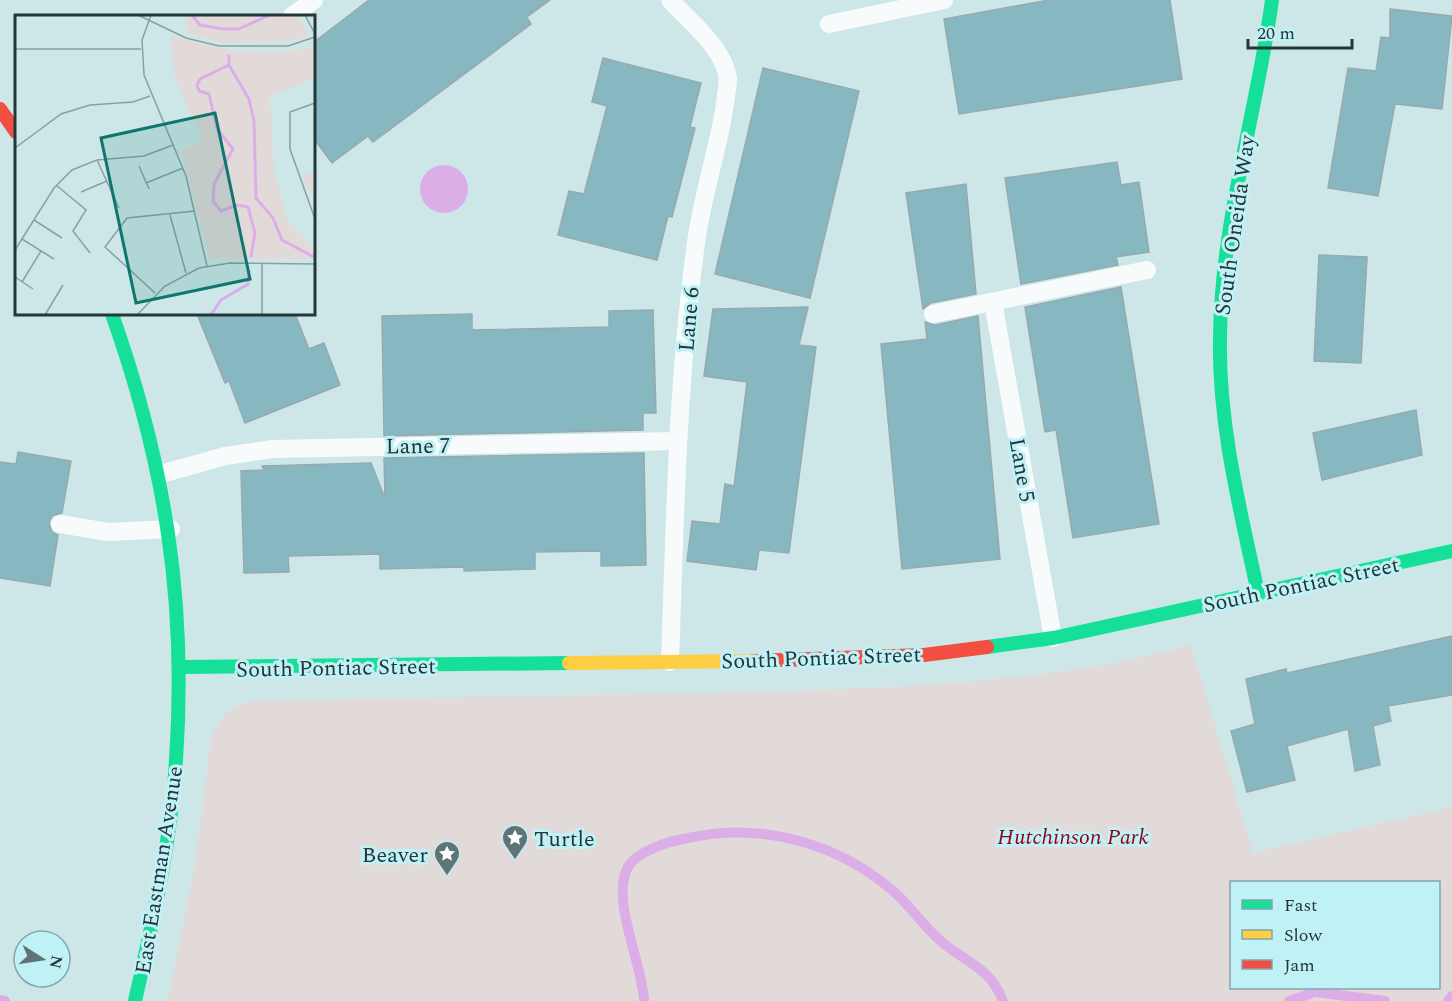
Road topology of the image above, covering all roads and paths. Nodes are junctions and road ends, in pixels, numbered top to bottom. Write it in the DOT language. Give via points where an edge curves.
graph roads {
  1 [pos="314,0"];
  2 [pos="670,0"];
  3 [pos="944,0"];
  4 [pos="1272,0"];
  5 [pos="293,15"];
  6 [pos="829,24"];
  7 [pos="0,109"];
  8 [pos="15,131"];
  9 [pos="1147,270"];
  10 [pos="993,302"];
  11 [pos="933,314"];
  12 [pos="112,315"];
  13 [pos="678,441"];
  14 [pos="161,474"];
  15 [pos="60,524"];
  16 [pos="171,529"];
  17 [pos="1452,551"];
  18 [pos="1258,593"];
  19 [pos="1053,638"];
  20 [pos="670,662"];
  21 [pos="180,667"];
  22 [pos="135,1001"];
  1 -- 5 [label="lane"];
  2 -- 13 [label="lane, Lane 6" via="719,56 728,78 696,242"];
  3 -- 6 [label="lane"];
  4 -- 18 [label="street, South Oneida Way" via="1230,223 1220,330 1229,452"];
  7 -- 8 [label="street"];
  9 -- 10 [label="lane"];
  10 -- 11 [label="lane"];
  10 -- 19 [label="lane, Lane 5"];
  12 -- 14 [label="street, East Eastman Avenue" via="142,400"];
  13 -- 14 [label="lane, Lane 7" via="273,449 225,456"];
  13 -- 20 [label="lane, Lane 6"];
  14 -- 16 [label="street, East Eastman Avenue"];
  15 -- 16 [label="lane" via="119,532"];
  16 -- 21 [label="street, East Eastman Avenue"];
  17 -- 18 [label="street, South Pontiac Street"];
  18 -- 19 [label="street, South Pontiac Street"];
  19 -- 20 [label="street, South Pontiac Street" via="924,655"];
  20 -- 21 [label="street, South Pontiac Street"];
  21 -- 22 [label="street, East Eastman Avenue" via="169,827"];
}
